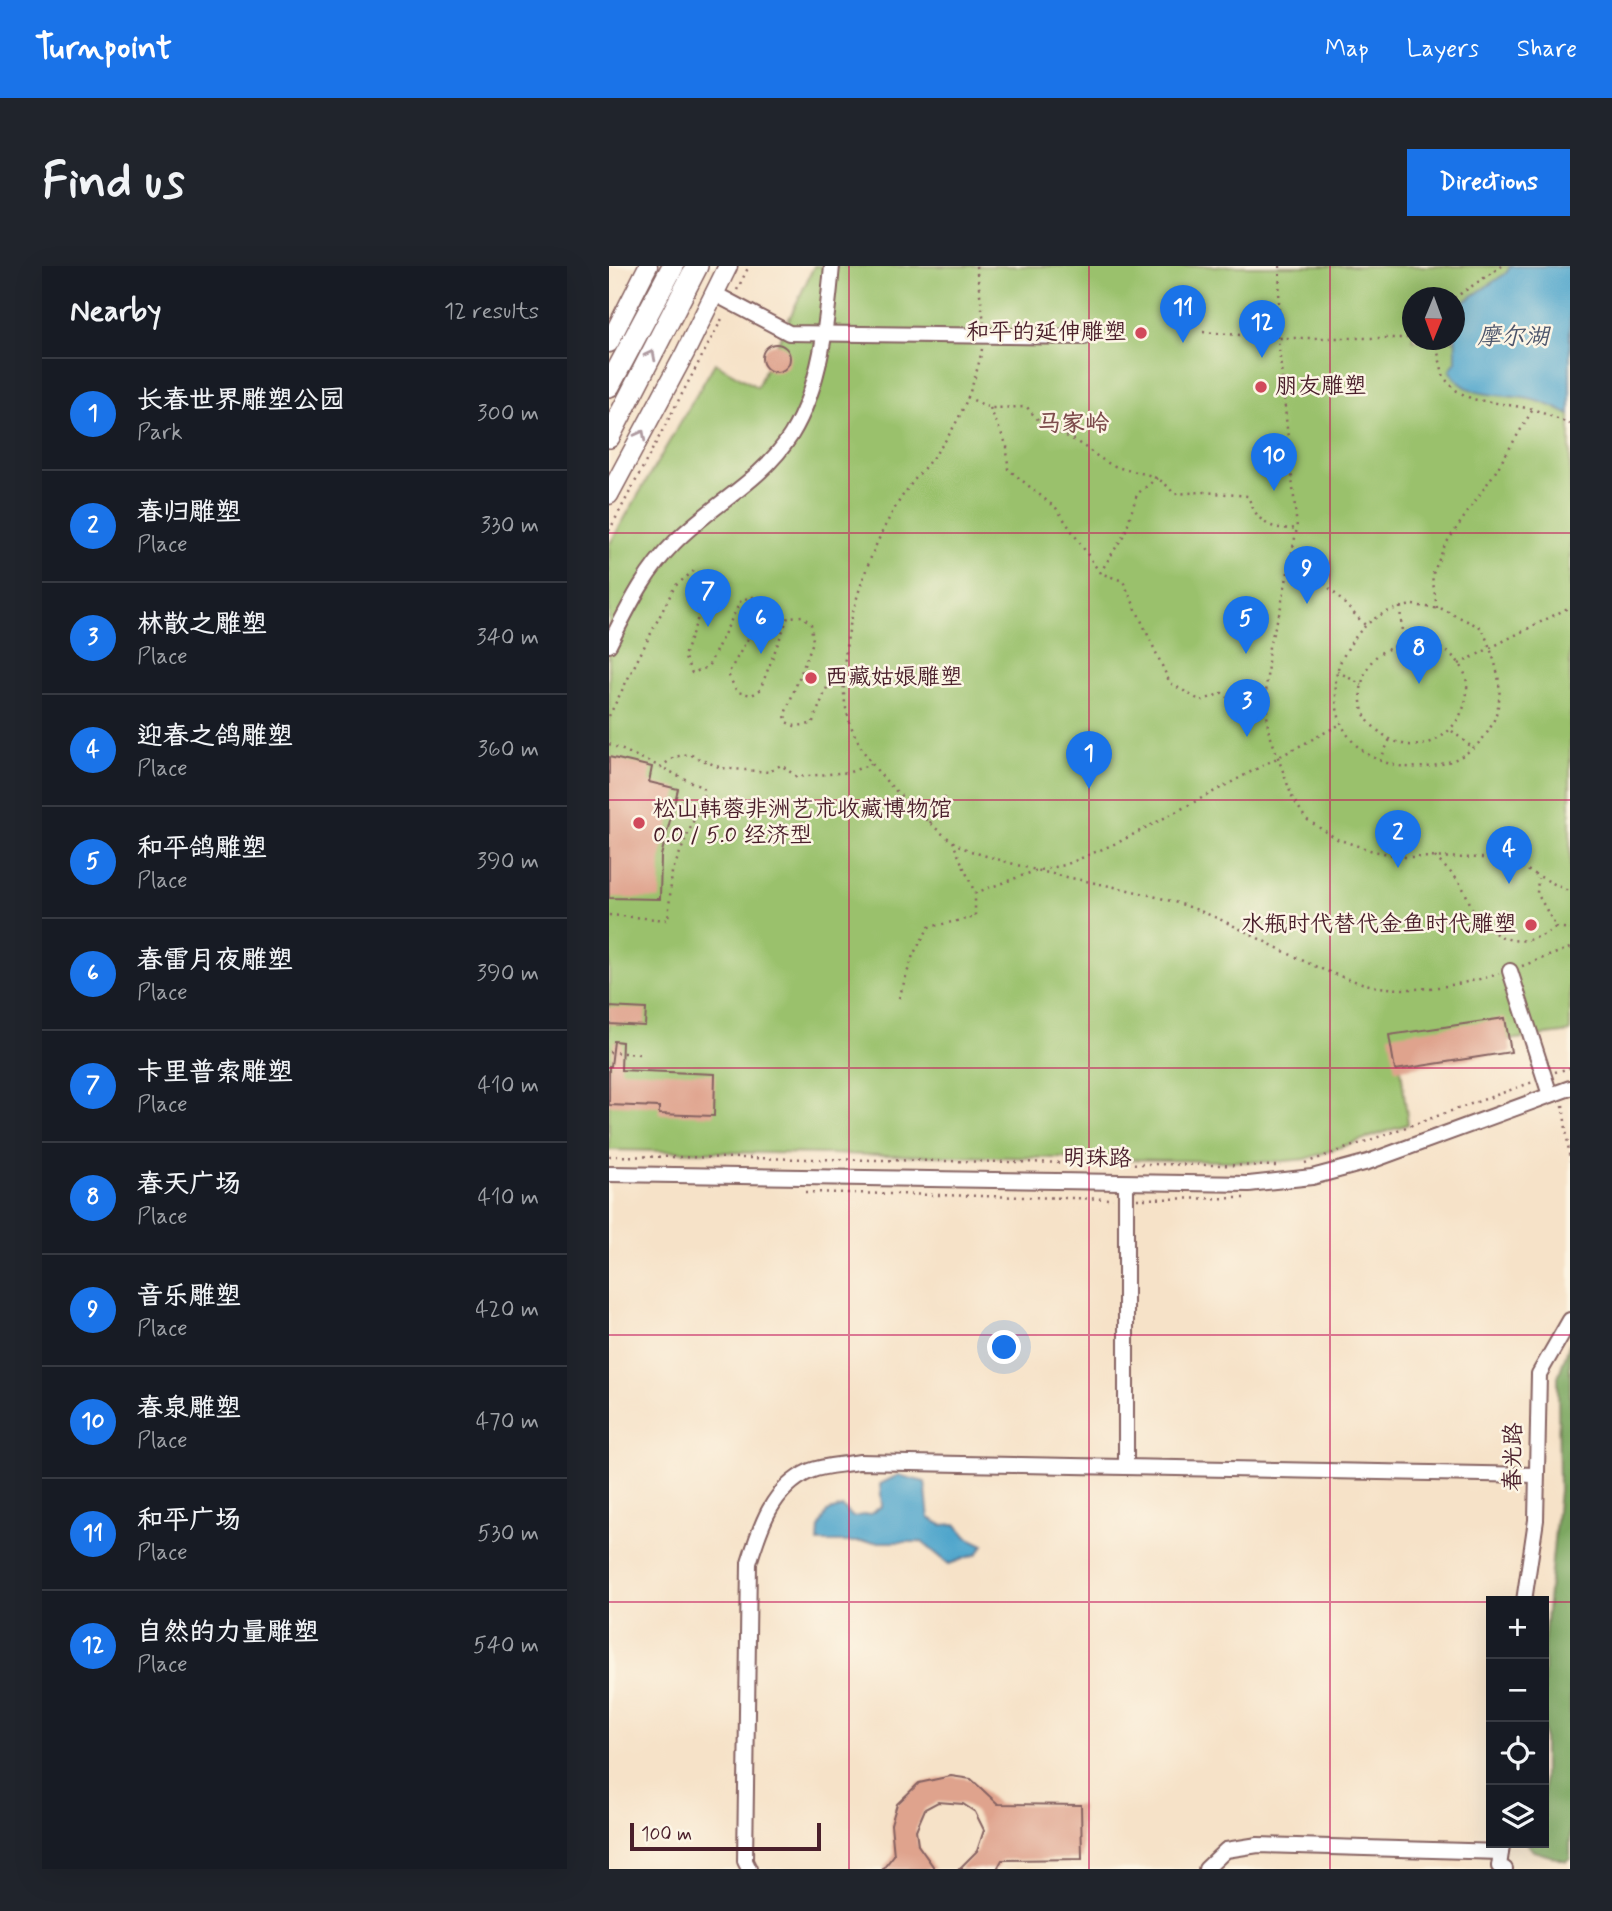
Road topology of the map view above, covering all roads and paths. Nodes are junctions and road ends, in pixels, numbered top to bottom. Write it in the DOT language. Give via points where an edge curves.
graph roads {
  1 [pos="648,266"];
  2 [pos="673,266"];
  3 [pos="697,266"];
  4 [pos="728,266"];
  5 [pos="749,266"];
  6 [pos="832,266"];
  7 [pos="976,266"];
  8 [pos="1280,266"];
  9 [pos="1502,266"];
  10 [pos="1465,291"];
  11 [pos="723,298"];
  12 [pos="1203,332"];
  13 [pos="824,334"];
  14 [pos="986,334"];
  15 [pos="1084,337"];
  16 [pos="1278,338"];
  17 [pos="1402,338"];
  18 [pos="609,343"];
  19 [pos="1437,350"];
  20 [pos="609,386"];
  21 [pos="967,397"];
  22 [pos="990,408"];
  23 [pos="1533,410"];
  24 [pos="1570,424"];
  25 [pos="609,437"];
  26 [pos="1157,478"];
  27 [pos="609,495"];
  28 [pos="1297,528"];
  29 [pos="609,531"];
  30 [pos="1288,568"];
  31 [pos="1100,573"];
  32 [pos="1400,607"];
  33 [pos="1570,607"];
  34 [pos="1437,608"];
  35 [pos="1365,625"];
  36 [pos="609,645"];
  37 [pos="1403,645"];
  38 [pos="1490,647"];
  39 [pos="1459,664"];
  40 [pos="1337,671"];
  41 [pos="844,682"];
  42 [pos="1362,685"];
  43 [pos="1267,708"];
  44 [pos="609,716"];
  45 [pos="1339,724"];
  46 [pos="1451,731"];
  47 [pos="1390,739"];
  48 [pos="609,744"];
  49 [pos="1474,749"];
  50 [pos="1277,760"];
  51 [pos="1380,761"];
  52 [pos="871,764"];
  53 [pos="661,767"];
  54 [pos="947,794"];
  55 [pos="930,823"];
  56 [pos="951,839"];
  57 [pos="1435,857"];
  58 [pos="1035,871"];
  59 [pos="1538,876"];
  60 [pos="1570,892"];
  61 [pos="975,893"];
  62 [pos="609,915"];
  63 [pos="1556,927"];
  64 [pos="1570,929"];
  65 [pos="1570,948"];
  66 [pos="1510,971"];
  67 [pos="899,998"];
  68 [pos="609,1052"];
  69 [pos="640,1054"];
  70 [pos="1570,1068"];
  71 [pos="1543,1076"];
  72 [pos="1570,1088"];
  73 [pos="1550,1095"];
  74 [pos="1563,1103"];
  75 [pos="609,1156"];
  76 [pos="1570,1161"];
  77 [pos="1303,1164"];
  78 [pos="1292,1165"];
  79 [pos="609,1174"];
  80 [pos="1126,1183"];
  81 [pos="1570,1320"];
  82 [pos="1126,1468"];
  83 [pos="1536,1475"];
  84 [pos="1525,1596"];
  85 [pos="1486,1848"];
  86 [pos="1501,1848"];
  87 [pos="749,1869"];
  88 [pos="1206,1869"];
  89 [pos="1504,1869"];
  1 -- 18 [label="main road"];
  2 -- 20 [label="highway"];
  25 -- 3 [label="highway, one-way"];
  4 -- 11 [label="main road"];
  5 -- 11 [label="path"];
  6 -- 13 [label="street"];
  7 -- 14 [label="path"];
  8 -- 16 [label="path"];
  9 -- 10 [label="path"];
  11 -- 13 [label="street" via="789,334"];
  27 -- 11 [label="main road, one-way"];
  11 -- 29 [label="path"];
  12 -- 16 [label="path"];
  13 -- 14 [label="street"];
  13 -- 36 [label="street" via="811,392 792,434 776,455 675,542 646,574"];
  14 -- 15 [label="street"];
  14 -- 21 [label="path"];
  16 -- 17 [label="path"];
  16 -- 28 [label="path"];
  19 -- 23 [label="path" via="1444,378 1457,391 1472,399"];
  21 -- 22 [label="path"];
  21 -- 41 [label="path" via="941,446 899,500 882,531 855,613"];
  22 -- 26 [label="path" via="1027,407 1055,433 1109,464"];
  22 -- 31 [label="path" via="1007,446 1008,469 1057,509"];
  23 -- 24 [label="path"];
  23 -- 34 [label="path" via="1445,545 1432,576"];
  26 -- 28 [label="path" via="1164,480 1174,495 1213,492 1248,496 1255,514 1268,524 1279,530"];
  26 -- 31 [label="path" via="1137,495 1125,533"];
  28 -- 30 [label="path"];
  30 -- 35 [label="path" via="1312,570"];
  30 -- 43 [label="path" via="1269,646"];
  31 -- 43 [label="path" via="1123,581 1170,683 1201,701 1222,693 1237,704"];
  32 -- 34 [label="path"];
  32 -- 35 [label="path"];
  32 -- 37 [label="path"];
  33 -- 38 [label="path"];
  34 -- 38 [label="path" via="1482,628"];
  35 -- 40 [label="path"];
  37 -- 39 [label="path" via="1430,644"];
  37 -- 42 [label="path" via="1378,655"];
  38 -- 39 [label="path"];
  38 -- 49 [label="path" via="1500,699 1494,722"];
  39 -- 46 [label="path" via="1467,688 1465,707"];
  40 -- 42 [label="path"];
  40 -- 45 [label="path"];
  41 -- 44 [label="path" via="828,685 812,724 786,722 785,714 813,642 811,624 802,616 788,617 760,690 752,695 737,692 728,674 766,606 756,596 741,600 708,667 692,673 684,656 711,582 695,570 675,586"];
  41 -- 52 [label="path" via="850,724"];
  42 -- 47 [label="path" via="1366,719"];
  43 -- 50 [label="path"];
  45 -- 50 [label="path"];
  45 -- 51 [label="path" via="1357,747"];
  46 -- 47 [label="path" via="1419,744"];
  46 -- 49 [label="path"];
  47 -- 51 [label="path"];
  48 -- 53 [label="path"];
  49 -- 51 [label="path" via="1439,766 1413,768"];
  50 -- 57 [label="path" via="1306,818 1337,839 1373,852"];
  50 -- 58 [label="path" via="1121,841 1065,865"];
  52 -- 53 [label="path" via="849,772 797,777 781,765 769,772 721,768 689,754 674,757"];
  52 -- 55 [label="path"];
  53 -- 62 [label="path" via="703,788 672,872 668,920"];
  54 -- 55 [label="path"];
  55 -- 56 [label="path"];
  56 -- 58 [label="path"];
  56 -- 61 [label="path"];
  57 -- 59 [label="path" via="1490,858"];
  57 -- 63 [label="path" via="1461,884 1476,915 1495,934 1514,942 1540,939"];
  58 -- 61 [label="path"];
  58 -- 66 [label="path" via="1175,902 1341,976 1376,986 1458,985"];
  59 -- 60 [label="path"];
  59 -- 63 [label="path" via="1537,893"];
  61 -- 67 [label="path" via="975,917 929,928 913,955"];
  63 -- 64 [label="path"];
  65 -- 66 [label="path"];
  66 -- 71 [label="street"];
  68 -- 69 [label="path"];
  70 -- 71 [label="path"];
  71 -- 73 [label="street"];
  71 -- 77 [label="path"];
  72 -- 73 [label="street, 明珠路"];
  73 -- 80 [label="street, 明珠路" via="1368,1162 1312,1177 1248,1184"];
  74 -- 76 [label="path"];
  75 -- 78 [label="path"];
  79 -- 80 [label="street, 明珠路"];
  80 -- 82 [label="street"];
  81 -- 83 [label="street, 春光路" via="1539,1374"];
  82 -- 83 [label="street"];
  82 -- 87 [label="street" via="859,1462 810,1471 780,1493 762,1521 749,1563 745,1861"];
  83 -- 84 [label="street, 春光路" via="1536,1520"];
  85 -- 88 [label="street" via="1258,1845 1226,1850"];
  86 -- 89 [label="street" via="1499,1866"];
}
